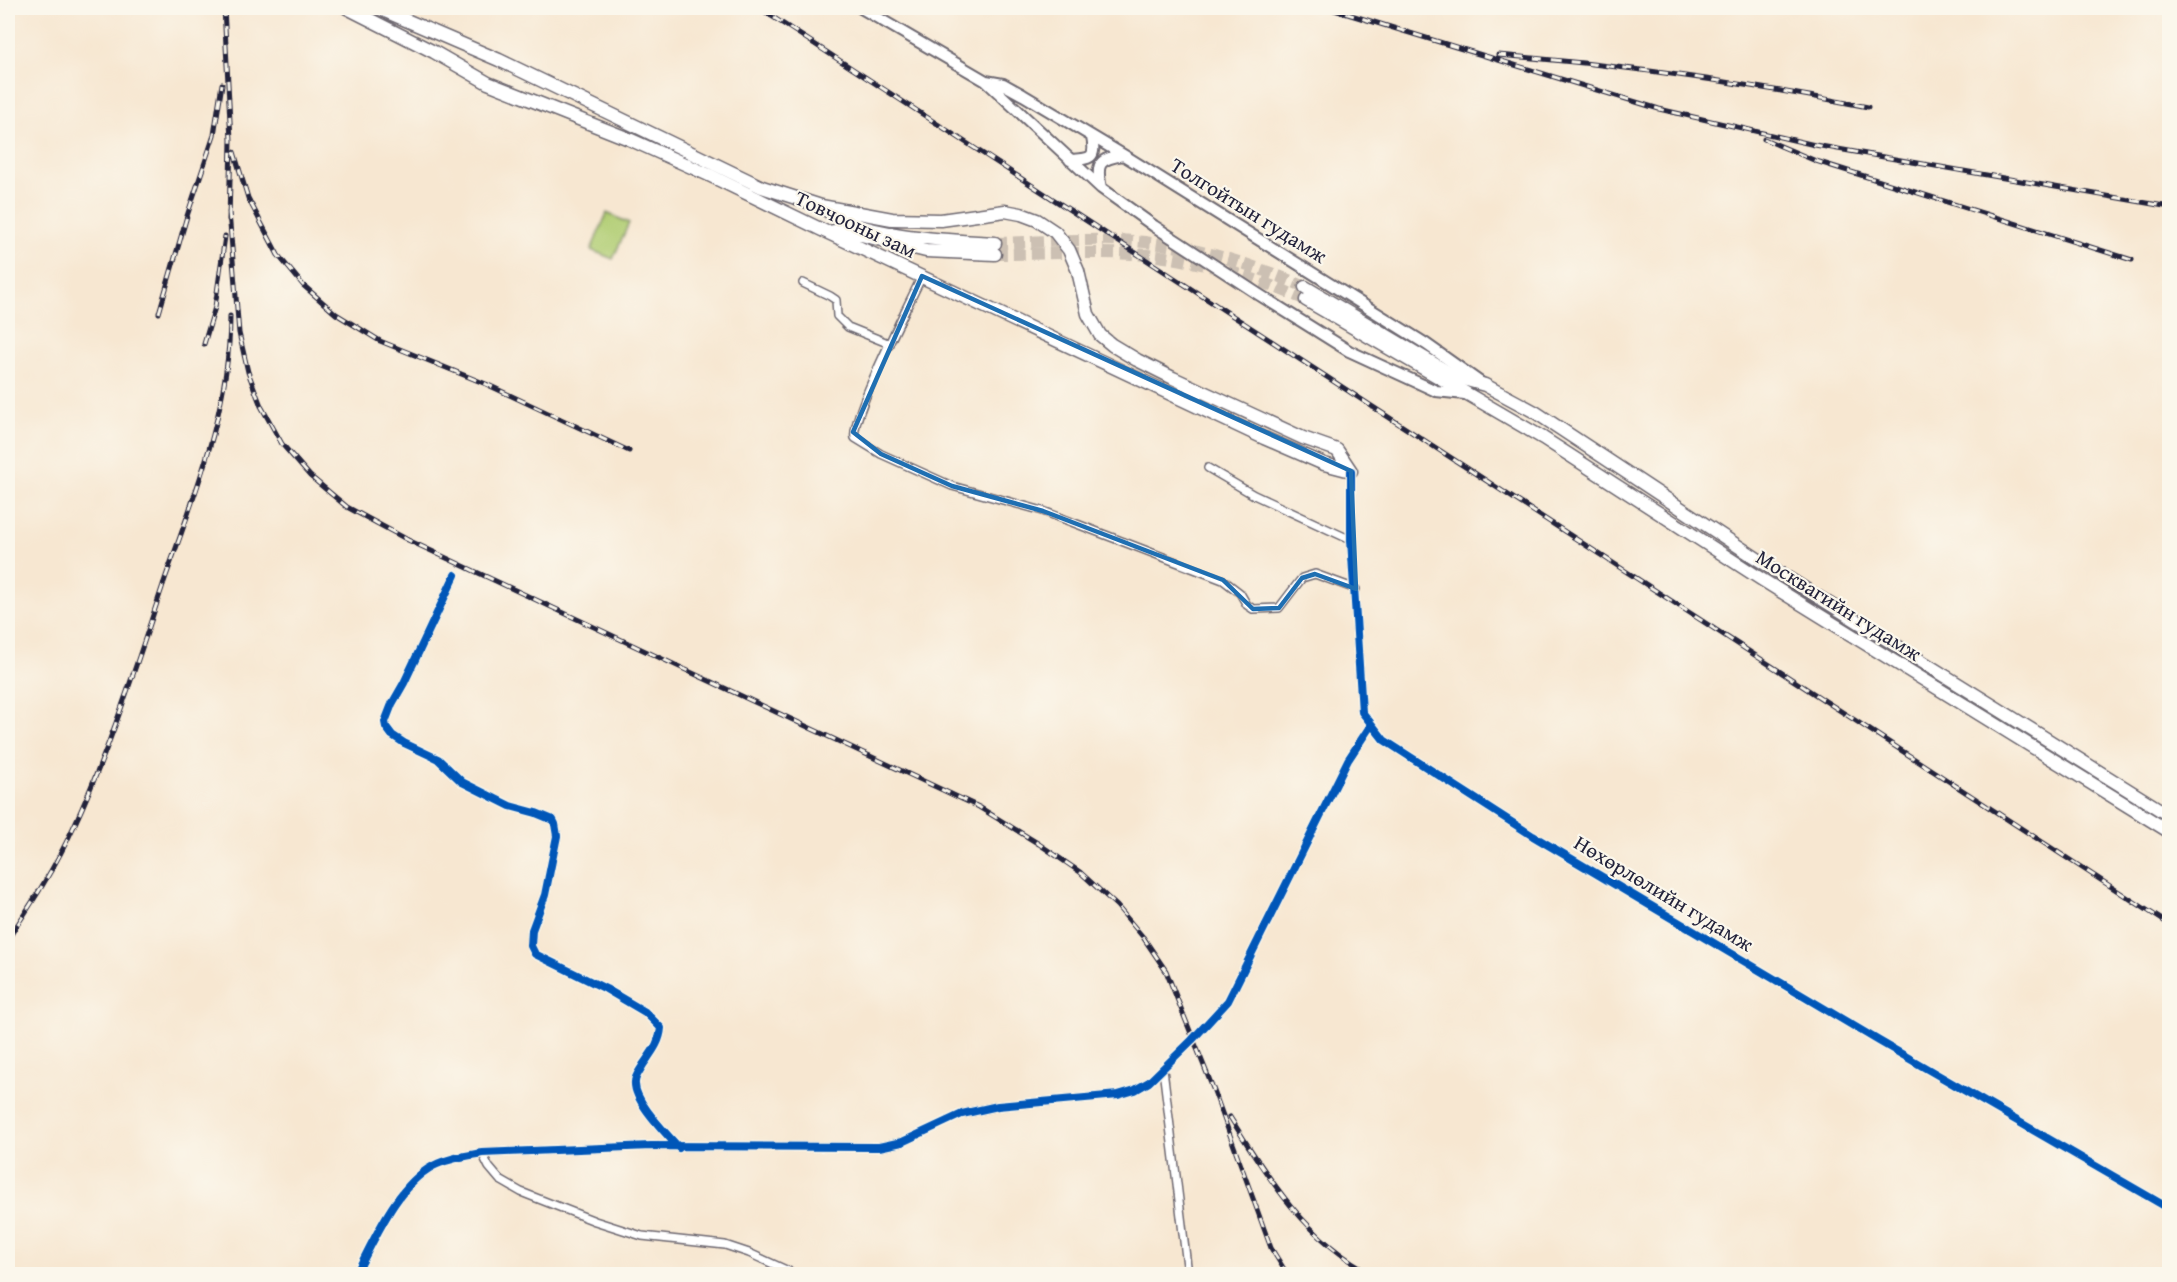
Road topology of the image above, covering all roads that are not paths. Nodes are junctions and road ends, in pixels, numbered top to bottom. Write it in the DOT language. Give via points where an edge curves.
graph roads {
  1 [pos="347,8"];
  2 [pos="378,8"];
  3 [pos="861,8"];
  4 [pos="986,81"];
  5 [pos="1092,137"];
  6 [pos="1123,155"];
  7 [pos="1070,160"];
  8 [pos="1101,188"];
  9 [pos="821,206"];
  10 [pos="828,232"];
  11 [pos="922,276"];
  12 [pos="803,283"];
  13 [pos="890,344"];
  14 [pos="1485,385"];
  15 [pos="1465,394"];
  16 [pos="1208,468"];
  17 [pos="1351,471"];
  18 [pos="1351,540"];
  19 [pos="455,575"];
  20 [pos="1356,589"];
  21 [pos="1371,725"];
  22 [pos="2169,816"];
  23 [pos="2169,832"];
  24 [pos="1163,1069"];
  25 [pos="679,1148"];
  26 [pos="482,1153"];
  27 [pos="2169,1209"];
  28 [pos="356,1275"];
  29 [pos="795,1275"];
  30 [pos="1188,1275"];
  1 -- 10 [label="highway, Товчооны зам" via="489,83 629,139"];
  2 -- 9 [label="highway, Товчооны зам" via="499,60 762,187"];
  3 -- 4 [label="main road, Толгойтын гудамж"];
  4 -- 5 [label="main road, Толгойтын гудамж" via="1003,84"];
  4 -- 7 [label="main road, Толгойтын гудамж"];
  5 -- 6 [label="main road, Толгойтын гудамж"];
  5 -- 7 [label="main road" via="1092,156"];
  6 -- 8 [label="main road" via="1101,162"];
  6 -- 14 [label="main road, Толгойтын гудамж"];
  7 -- 8 [label="main road, Толгойтын гудамж"];
  8 -- 15 [label="main road, Толгойтын гудамж" via="1349,351 1436,391"];
  9 -- 10 [label="highway" via="845,222 995,249 926,251 841,230"];
  9 -- 17 [label="highway, Товчооны зам" via="900,220 941,220 1005,211 1037,220 1055,232 1070,250 1088,314 1112,345 1173,378 1337,450"];
  10 -- 11 [label="highway, Товчооны зам"];
  11 -- 13 [label="street"];
  11 -- 17 [label="highway, Товчооны зам" via="1308,458"];
  12 -- 13 [label="street" via="836,300 837,316 848,327"];
  13 -- 20 [label="street" via="853,432 855,438 881,453 952,486 1043,511 1223,580 1253,609 1279,608 1302,578 1315,574"];
  14 -- 15 [label="highway, Москвагийн гудамж" via="1456,377 1305,293"];
  14 -- 22 [label="highway, Москвагийн гудамж" via="1534,412 1759,560"];
  15 -- 23 [label="highway, Москвагийн гудамж" via="1543,438"];
  16 -- 18 [label="street" via="1254,495"];
  17 -- 18 [label="street, Нөхөрлөлийн гудамж"];
  18 -- 20 [label="street, Нөхөрлөлийн гудамж"];
  19 -- 25 [label="street" via="392,704 386,727 404,743 438,759 462,782 510,806 553,820 557,836 531,946 535,954 645,1012 661,1028 635,1086 646,1109"];
  20 -- 21 [label="street, Нөхөрлөлийн гудамж" via="1358,681 1362,712"];
  21 -- 24 [label="street" via="1348,760 1228,1001"];
  21 -- 27 [label="street, Нөхөрлөлийн гудамж" via="1384,740 1533,836"];
  24 -- 25 [label="street" via="1149,1082 1118,1095 998,1106 962,1114 902,1142 879,1147"];
  24 -- 30 [label="street"];
  25 -- 26 [label="street"];
  26 -- 28 [label="street" via="434,1166 416,1178 388,1213"];
  26 -- 29 [label="street" via="500,1180 603,1224 642,1236 725,1245"];
}
